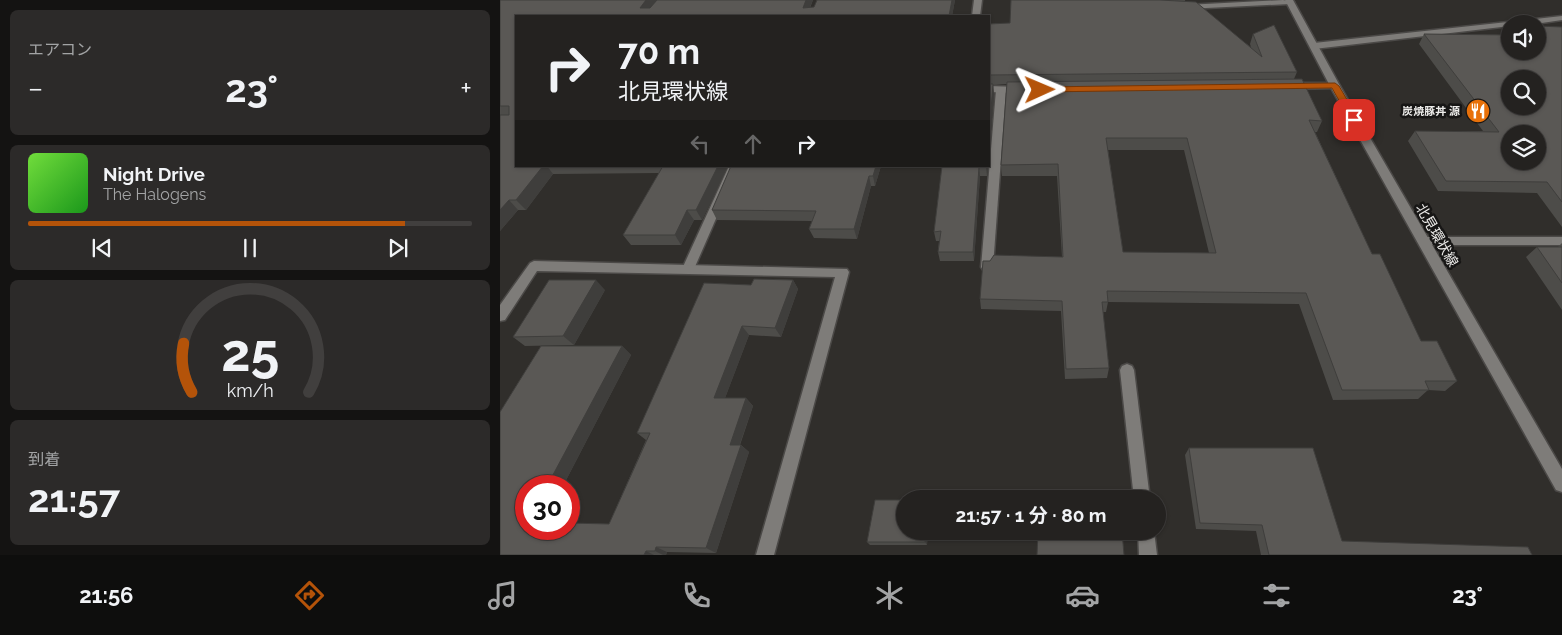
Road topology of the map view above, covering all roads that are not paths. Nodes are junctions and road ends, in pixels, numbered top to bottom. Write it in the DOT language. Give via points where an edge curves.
graph roads {
  1 [pos="978,0"];
  2 [pos="1290,1"];
  3 [pos="1176,7"];
  4 [pos="976,15"];
  5 [pos="1562,18"];
  6 [pos="1546,20"];
  7 [pos="1501,25"];
  8 [pos="1314,46"];
  9 [pos="1276,86"];
  10 [pos="1335,86"];
  11 [pos="990,89"];
  12 [pos="1001,90"];
  13 [pos="1030,90"];
  14 [pos="734,167"];
  15 [pos="1423,240"];
  16 [pos="1562,241"];
  17 [pos="987,267"];
  18 [pos="688,269"];
  19 [pos="500,316"];
  20 [pos="1127,370"];
  21 [pos="1560,479"];
  22 [pos="1141,490"];
  23 [pos="1147,540"];
  24 [pos="765,555"];
  25 [pos="1148,555"];
  1 -- 4 [label="street"];
  2 -- 3 [label="street"];
  2 -- 8 [label="street, 北見環状線"];
  5 -- 6 [label="street"];
  7 -- 8 [label="street"];
  8 -- 10 [label="street, 北見環状線"];
  9 -- 10 [label="street"];
  10 -- 15 [label="street, 北見環状線"];
  11 -- 12 [label="street"];
  12 -- 13 [label="street"];
  12 -- 17 [label="street"];
  14 -- 18 [label="street"];
  15 -- 16 [label="street"];
  15 -- 21 [label="street, 北見環状線"];
  18 -- 19 [label="street" via="534,266"];
  18 -- 24 [label="street" via="842,272"];
  20 -- 22 [label="street"];
  23 -- 25 [label="street"];
}
